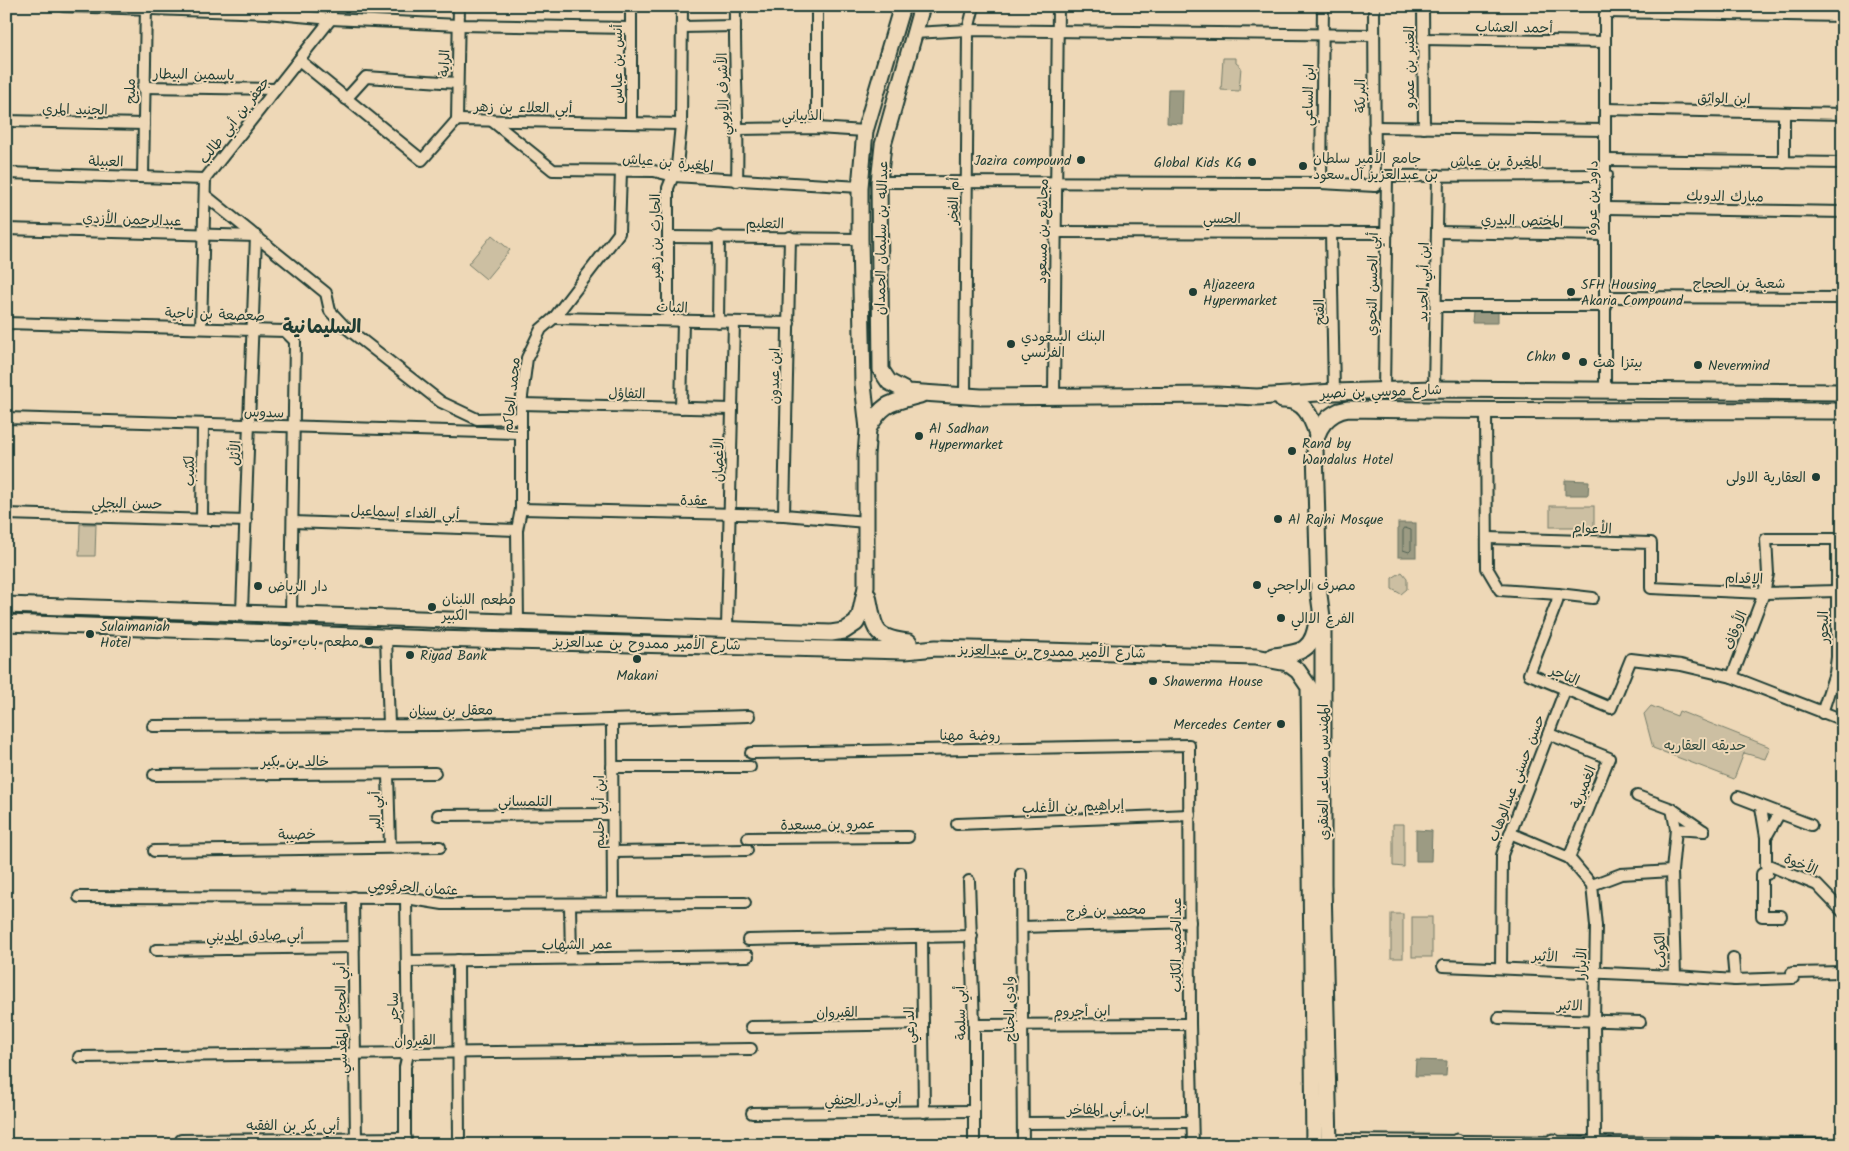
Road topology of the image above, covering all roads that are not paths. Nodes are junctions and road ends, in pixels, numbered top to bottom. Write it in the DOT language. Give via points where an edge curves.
graph roads {
  1 [pos="63,6"];
  2 [pos="331,6"];
  3 [pos="459,6"];
  4 [pos="630,6"];
  5 [pos="682,6"];
  6 [pos="736,6"];
  7 [pos="817,6"];
  8 [pos="902,6"];
  9 [pos="922,6"];
  10 [pos="974,6"];
  11 [pos="1058,6"];
  12 [pos="1323,6"];
  13 [pos="1374,6"];
  14 [pos="1423,6"];
  15 [pos="146,8"];
  16 [pos="198,8"];
  17 [pos="1605,9"];
  18 [pos="268,10"];
  19 [pos="1739,10"];
  20 [pos="1843,16"];
  21 [pos="331,19"];
  22 [pos="459,25"];
  23 [pos="735,26"];
  24 [pos="682,27"];
  25 [pos="630,28"];
  26 [pos="968,30"];
  27 [pos="1057,31"];
  28 [pos="914,33"];
  29 [pos="1323,35"];
  30 [pos="1374,35"];
  31 [pos="1423,39"];
  32 [pos="1605,42"];
  33 [pos="299,60"];
  34 [pos="457,83"];
  35 [pos="143,87"];
  36 [pos="275,89"];
  37 [pos="346,99"];
  38 [pos="1605,109"];
  39 [pos="1784,113"];
  40 [pos="1843,114"];
  41 [pos="456,120"];
  42 [pos="491,120"];
  43 [pos="6,121"];
  44 [pos="631,122"];
  45 [pos="144,124"];
  46 [pos="681,124"];
  47 [pos="1374,127"];
  48 [pos="817,128"];
  49 [pos="1424,128"];
  50 [pos="739,129"];
  51 [pos="1605,130"];
  52 [pos="865,131"];
  53 [pos="1606,160"];
  54 [pos="1784,162"];
  55 [pos="1843,163"];
  56 [pos="621,171"];
  57 [pos="6,173"];
  58 [pos="1438,175"];
  59 [pos="1607,175"];
  60 [pos="143,176"];
  61 [pos="674,176"];
  62 [pos="1387,176"];
  63 [pos="205,179"];
  64 [pos="738,181"];
  65 [pos="879,182"];
  66 [pos="967,184"];
  67 [pos="1057,184"];
  68 [pos="1321,184"];
  69 [pos="1374,186"];
  70 [pos="860,187"];
  71 [pos="206,196"];
  72 [pos="1607,208"];
  73 [pos="1843,212"];
  74 [pos="6,229"];
  75 [pos="1057,232"];
  76 [pos="1332,232"];
  77 [pos="1438,232"];
  78 [pos="1387,233"];
  79 [pos="204,234"];
  80 [pos="1605,235"];
  81 [pos="256,236"];
  82 [pos="719,236"];
  83 [pos="670,237"];
  84 [pos="790,237"];
  85 [pos="860,239"];
  86 [pos="1843,298"];
  87 [pos="1606,301"];
  88 [pos="1436,306"];
  89 [pos="554,318"];
  90 [pos="668,320"];
  91 [pos="683,321"];
  92 [pos="718,322"];
  93 [pos="734,322"];
  94 [pos="6,323"];
  95 [pos="789,323"];
  96 [pos="201,327"];
  97 [pos="251,329"];
  98 [pos="1434,389"];
  99 [pos="1605,390"];
  100 [pos="1334,392"];
  101 [pos="1384,392"];
  102 [pos="1843,392"];
  103 [pos="920,394"];
  104 [pos="1054,395"];
  105 [pos="965,396"];
  106 [pos="1257,398"];
  107 [pos="521,404"];
  108 [pos="681,408"];
  109 [pos="732,409"];
  110 [pos="1486,411"];
  111 [pos="1843,412"];
  112 [pos="6,418"];
  113 [pos="520,418"];
  114 [pos="203,424"];
  115 [pos="250,426"];
  116 [pos="294,427"];
  117 [pos="868,429"];
  118 [pos="520,433"];
  119 [pos="1316,434"];
  120 [pos="521,510"];
  121 [pos="6,514"];
  122 [pos="730,514"];
  123 [pos="784,515"];
  124 [pos="202,519"];
  125 [pos="246,521"];
  126 [pos="293,522"];
  127 [pos="866,522"];
  128 [pos="517,530"];
  129 [pos="1488,538"];
  130 [pos="1840,539"];
  131 [pos="866,587"];
  132 [pos="1651,588"];
  133 [pos="1836,591"];
  134 [pos="1764,593"];
  135 [pos="1558,594"];
  136 [pos="1319,595"];
  137 [pos="1593,598"];
  138 [pos="6,604"];
  139 [pos="242,612"];
  140 [pos="292,614"];
  141 [pos="518,622"];
  142 [pos="6,623"];
  143 [pos="727,628"];
  144 [pos="386,637"];
  145 [pos="936,648"];
  146 [pos="1256,657"];
  147 [pos="1287,663"];
  148 [pos="1732,677"];
  149 [pos="1564,690"];
  150 [pos="1822,713"];
  151 [pos="749,716"];
  152 [pos="612,720"];
  153 [pos="1843,720"];
  154 [pos="388,725"];
  155 [pos="153,726"];
  156 [pos="1548,734"];
  157 [pos="1189,745"];
  158 [pos="751,753"];
  159 [pos="612,767"];
  160 [pos="750,767"];
  161 [pos="435,772"];
  162 [pos="388,774"];
  163 [pos="154,775"];
  164 [pos="1637,796"];
  165 [pos="1738,797"];
  166 [pos="1761,807"];
  167 [pos="1672,808"];
  168 [pos="612,814"];
  169 [pos="1780,814"];
  170 [pos="438,815"];
  171 [pos="1190,815"];
  172 [pos="957,824"];
  173 [pos="1811,825"];
  174 [pos="1676,829"];
  175 [pos="1510,833"];
  176 [pos="908,837"];
  177 [pos="1766,837"];
  178 [pos="748,838"];
  179 [pos="390,846"];
  180 [pos="440,847"];
  181 [pos="747,850"];
  182 [pos="154,851"];
  183 [pos="613,852"];
  184 [pos="1569,858"];
  185 [pos="1769,869"];
  186 [pos="1672,871"];
  187 [pos="1021,874"];
  188 [pos="969,881"];
  189 [pos="1592,885"];
  190 [pos="79,897"];
  191 [pos="353,897"];
  192 [pos="406,898"];
  193 [pos="613,903"];
  194 [pos="745,903"];
  195 [pos="570,905"];
  196 [pos="1843,912"];
  197 [pos="1781,916"];
  198 [pos="1190,922"];
  199 [pos="1022,926"];
  200 [pos="972,936"];
  201 [pos="922,938"];
  202 [pos="748,940"];
  203 [pos="354,947"];
  204 [pos="156,950"];
  205 [pos="748,956"];
  206 [pos="572,958"];
  207 [pos="1733,958"];
  208 [pos="458,960"];
  209 [pos="407,961"];
  210 [pos="1443,966"];
  211 [pos="1500,968"];
  212 [pos="1595,972"];
  213 [pos="1843,972"];
  214 [pos="1675,976"];
  215 [pos="1735,980"];
  216 [pos="1499,1018"];
  217 [pos="1594,1020"];
  218 [pos="1640,1022"];
  219 [pos="923,1024"];
  220 [pos="1190,1024"];
  221 [pos="974,1025"];
  222 [pos="1024,1025"];
  223 [pos="751,1027"];
  224 [pos="751,1049"];
  225 [pos="458,1053"];
  226 [pos="355,1054"];
  227 [pos="408,1054"];
  228 [pos="79,1057"];
  229 [pos="974,1111"];
  230 [pos="924,1112"];
  231 [pos="752,1114"];
  232 [pos="1192,1122"];
  233 [pos="1024,1123"];
  234 [pos="356,1139"];
  235 [pos="181,1140"];
  236 [pos="405,1141"];
  237 [pos="1596,1141"];
  238 [pos="1321,1143"];
  239 [pos="1457,1143"];
  240 [pos="1553,1143"];
  241 [pos="1843,1144"];
  242 [pos="459,1145"];
  243 [pos="974,1145"];
  244 [pos="1023,1145"];
  245 [pos="1193,1145"];
  1 -- 15 [label="street"];
  2 -- 21 [label="street"];
  3 -- 22 [label="street, الراية"];
  4 -- 25 [label="street, أنس بن عباس"];
  5 -- 24 [label="street, الحارث بن زهير"];
  6 -- 23 [label="street, الأشرف الأيوبي"];
  7 -- 48 [label="street"];
  8 -- 52 [label="street"];
  9 -- 28 [label="street, عبدالله بن سليمان الحمدان"];
  10 -- 26 [label="street, أم الفخر"];
  11 -- 27 [label="street, مجاشع بن مسعود"];
  12 -- 29 [label="street, ابن الساعي"];
  13 -- 30 [label="street, البريكة"];
  14 -- 31 [label="street, العنبر بن عمرو"];
  15 -- 16 [label="street"];
  15 -- 35 [label="street, مليح"];
  16 -- 18 [label="street"];
  17 -- 19 [label="street"];
  17 -- 32 [label="street, داود بن عروة"];
  18 -- 21 [label="street"];
  19 -- 20 [label="street"];
  21 -- 22 [label="street"];
  21 -- 33 [label="street, جعفر بن أبي طالب"];
  22 -- 25 [label="street"];
  22 -- 34 [label="street, الراية"];
  23 -- 24 [label="street"];
  23 -- 50 [label="street, الأشرف الأيوبي"];
  24 -- 46 [label="street, الحارث بن زهير"];
  25 -- 44 [label="street, أنس بن عباس"];
  26 -- 27 [label="street"];
  26 -- 28 [label="street"];
  26 -- 66 [label="street, أم الفخر"];
  27 -- 29 [label="street"];
  27 -- 67 [label="street, مجاشع بن مسعود"];
  28 -- 65 [label="street, عبدالله بن سليمان الحمدان" via="883,145"];
  29 -- 30 [label="street"];
  29 -- 68 [label="street, ابن الساعي"];
  30 -- 47 [label="street, البريكة"];
  31 -- 32 [label="street, أحمد العشاب"];
  31 -- 49 [label="street, العنبر بن عمرو"];
  32 -- 38 [label="street, داود بن عروة"];
  33 -- 36 [label="street, جعفر بن أبي طالب"];
  33 -- 37 [label="street, أبي العلاء بن زهر"];
  34 -- 37 [label="street" via="366,77"];
  34 -- 41 [label="street, الراية"];
  35 -- 36 [label="street, ياسمين البيطار"];
  35 -- 45 [label="street, مليح"];
  36 -- 63 [label="street, جعفر بن أبي طالب"];
  37 -- 41 [label="street, أبي العلاء بن زهر" via="422,160"];
  38 -- 39 [label="street, ابن الواثق"];
  38 -- 51 [label="street, داود بن عروة"];
  39 -- 40 [label="street, ابن الواثق"];
  39 -- 54 [label="street"];
  41 -- 42 [label="street, أبي العلاء بن زهر"];
  42 -- 44 [label="street, أبي العلاء بن زهر"];
  42 -- 56 [label="street, المغيرة بن عياش" via="553,170"];
  43 -- 45 [label="street, الجنيد المري"];
  44 -- 46 [label="street, أبي العلاء بن زهر"];
  45 -- 60 [label="street, مليح"];
  46 -- 61 [label="street, الحارث بن زهير"];
  47 -- 49 [label="street"];
  47 -- 69 [label="street, البريكة"];
  48 -- 50 [label="street, الذبياني"];
  48 -- 52 [label="street, الذبياني"];
  49 -- 51 [label="street"];
  50 -- 64 [label="street, الأشرف الأيوبي"];
  51 -- 53 [label="street, داود بن عروة"];
  52 -- 70 [label="street"];
  53 -- 54 [label="street"];
  53 -- 59 [label="street, داود بن عروة"];
  54 -- 55 [label="street"];
  56 -- 61 [label="street, المغيرة بن عياش" via="654,171"];
  56 -- 89 [label="street, محمد الحاكم" via="619,233"];
  57 -- 60 [label="street, العبيلة"];
  58 -- 59 [label="street, المغيرة بن عياش"];
  58 -- 62 [label="street, المغيرة بن عياش"];
  58 -- 77 [label="street, ابن أبي الحديد"];
  59 -- 72 [label="street, داود بن عروة"];
  60 -- 63 [label="street, العبيلة"];
  61 -- 64 [label="street, المغيرة بن عياش"];
  61 -- 83 [label="street, الحارث بن زهير" via="668,188"];
  62 -- 69 [label="street"];
  62 -- 78 [label="street, أبي الحسن النحوي"];
  63 -- 71 [label="street, جعفر بن أبي طالب"];
  64 -- 70 [label="street, المغيرة بن عياش"];
  65 -- 66 [label="street"];
  65 -- 103 [label="street, عبدالله بن سليمان الحمدان" via="881,370 889,382"];
  66 -- 67 [label="street"];
  66 -- 105 [label="street, أم الفخر"];
  67 -- 68 [label="street"];
  67 -- 75 [label="street, مجاشع بن مسعود"];
  68 -- 69 [label="street"];
  70 -- 85 [label="street"];
  71 -- 79 [label="street, جعفر بن أبي طالب"];
  71 -- 81 [label="street"];
  72 -- 73 [label="street, مبارك الدويك"];
  72 -- 80 [label="street, داود بن عروة"];
  74 -- 79 [label="street, عبدالرحمن الأزدي"];
  75 -- 76 [label="street, الحسي"];
  75 -- 104 [label="street, مجاشع بن مسعود"];
  76 -- 78 [label="street, الحسي"];
  76 -- 100 [label="street, الفتح"];
  77 -- 80 [label="street, المختص البدري"];
  77 -- 88 [label="street, ابن أبي الحديد"];
  78 -- 101 [label="street, أبي الحسن النحوي"];
  79 -- 81 [label="street, عبدالرحمن الأزدي"];
  79 -- 96 [label="street, جعفر بن أبي طالب"];
  80 -- 87 [label="street, داود بن عروة"];
  81 -- 97 [label="street, الأثل"];
  81 -- 113 [label="street" via="326,293 330,311 344,326 441,402 477,419"];
  82 -- 83 [label="street, التعليم"];
  82 -- 84 [label="street, التعليم"];
  82 -- 92 [label="street"];
  83 -- 90 [label="street, الحارث بن زهير"];
  84 -- 85 [label="street, التعليم"];
  84 -- 95 [label="street, ابن عبدون"];
  85 -- 117 [label="street" via="863,384"];
  86 -- 87 [label="street, شعبة بن الحجاج"];
  87 -- 88 [label="street, شعبة بن الحجاج"];
  87 -- 99 [label="street, داود بن عروة"];
  88 -- 98 [label="street, ابن أبي الحديد"];
  89 -- 90 [label="street, الثبات"];
  89 -- 107 [label="street, محمد الحاكم" via="542,329 527,358"];
  90 -- 91 [label="street, الثبات"];
  91 -- 92 [label="street, الثبات"];
  91 -- 108 [label="street"];
  92 -- 93 [label="street, الثبات"];
  93 -- 95 [label="street, الثبات"];
  93 -- 109 [label="street, الأغصان"];
  94 -- 96 [label="street, صعصعة بن ناجية"];
  95 -- 123 [label="street, ابن عبدون"];
  96 -- 97 [label="street, صعصعة بن ناجية"];
  97 -- 115 [label="street, الأثل"];
  97 -- 116 [label="street, صعصعة بن ناجية" via="285,331 296,342"];
  98 -- 99 [label="street, شارع موسي بن نصير"];
  98 -- 101 [label="street, شارع موسي بن نصير"];
  99 -- 102 [label="street, شارع موسي بن نصير"];
  100 -- 101 [label="street, شارع موسي بن نصير"];
  100 -- 106 [label="street, شارع موسي بن نصير"];
  103 -- 105 [label="street, شارع موسي بن نصير"];
  103 -- 117 [label="street" via="885,405"];
  104 -- 105 [label="street, شارع موسي بن نصير"];
  104 -- 106 [label="street, شارع موسي بن نصير"];
  106 -- 119 [label="street, المهندس مساعد العنقري" via="1289,400 1306,408"];
  107 -- 108 [label="street, التفاؤل"];
  107 -- 113 [label="street, محمد الحاكم"];
  108 -- 109 [label="street, التفاؤل"];
  109 -- 122 [label="street, الأغصان"];
  110 -- 111 [label="street, شارع موسي بن نصير"];
  110 -- 119 [label="street, شارع موسي بن نصير" via="1338,410 1330,415"];
  110 -- 129 [label="street"];
  112 -- 114 [label="street, سدوس"];
  113 -- 118 [label="street, محمد الحاكم"];
  114 -- 115 [label="street, سدوس"];
  114 -- 124 [label="street, لكثيب"];
  115 -- 116 [label="street, سدوس"];
  115 -- 125 [label="street, الأثل"];
  116 -- 118 [label="street, سدوس"];
  116 -- 126 [label="street, صعصعة بن ناجية"];
  117 -- 127 [label="street"];
  118 -- 120 [label="street, محمد الحاكم"];
  119 -- 136 [label="street, المهندس مساعد العنقري"];
  120 -- 122 [label="street, عقدة"];
  120 -- 128 [label="street, محمد الحاكم"];
  121 -- 124 [label="street, حسن البجلي"];
  122 -- 123 [label="street, عقدة"];
  122 -- 143 [label="street, الأغصان"];
  123 -- 127 [label="street, عقدة"];
  124 -- 125 [label="street, حسن البجلي"];
  125 -- 139 [label="street, الأثل"];
  126 -- 128 [label="street, أبي الفداء إسماعيل"];
  126 -- 140 [label="street, صعصعة بن ناجية"];
  127 -- 131 [label="street"];
  128 -- 141 [label="street, محمد الحاكم"];
  129 -- 132 [label="street, الأعوام" via="1651,543"];
  129 -- 135 [label="street" via="1487,568 1500,590"];
  130 -- 133 [label="street, البحور"];
  130 -- 134 [label="street, الأوقاف" via="1766,539 1768,574"];
  131 -- 143 [label="street, شارع الأمير ممدوح بن عبدالعزيز" via="860,615 856,623 844,631"];
  131 -- 145 [label="street" via="871,620 878,632 891,640 922,642"];
  132 -- 134 [label="street, الإقدام"];
  133 -- 134 [label="street, الإقدام"];
  133 -- 150 [label="street, البحور" via="1835,673"];
  134 -- 148 [label="street, الأوقاف"];
  135 -- 137 [label="street"];
  135 -- 149 [label="street, التاجر" via="1529,674"];
  136 -- 146 [label="street" via="1316,632 1302,652"];
  136 -- 238 [label="street, المهندس مساعد العنقري" via="1323,624"];
  138 -- 139 [label="street, شارع الأمير ممدوح بن عبدالعزيز"];
  139 -- 140 [label="street, شارع الأمير ممدوح بن عبدالعزيز"];
  140 -- 141 [label="street, شارع الأمير ممدوح بن عبدالعزيز"];
  141 -- 143 [label="street, شارع الأمير ممدوح بن عبدالعزيز"];
  142 -- 144 [label="street, شارع الأمير ممدوح بن عبدالعزيز"];
  144 -- 145 [label="street, شارع الأمير ممدوح بن عبدالعزيز" via="905,651"];
  144 -- 154 [label="street"];
  145 -- 146 [label="street, شارع الأمير ممدوح بن عبدالعزيز"];
  146 -- 147 [label="street, شارع الأمير ممدوح بن عبدالعزيز"];
  147 -- 238 [label="street, المهندس مساعد العنقري" via="1298,671 1309,687"];
  148 -- 149 [label="street, التاجر" via="1631,658 1610,708"];
  148 -- 150 [label="street, التاجر"];
  149 -- 156 [label="street, حسن حسني عبدالوهاب"];
  150 -- 153 [label="street, التاجر"];
  151 -- 152 [label="street, معقل بن سنان"];
  152 -- 154 [label="street, معقل بن سنان"];
  152 -- 159 [label="street, ابن أبي حليم"];
  154 -- 155 [label="street, معقل بن سنان"];
  156 -- 175 [label="street, حسن حسني عبدالوهاب"];
  156 -- 184 [label="street, الغميرية" via="1609,758"];
  157 -- 158 [label="street, روضة مهنا"];
  157 -- 171 [label="street, عبدالحميد الكاتب"];
  159 -- 160 [label="street"];
  159 -- 168 [label="street, ابن أبي حليم"];
  161 -- 162 [label="street, خالد بن بكير"];
  162 -- 163 [label="street, خالد بن بكير"];
  162 -- 179 [label="street, أبي البر"];
  164 -- 167 [label="street"];
  165 -- 166 [label="street"];
  166 -- 169 [label="street"];
  166 -- 177 [label="street, الأخوة"];
  167 -- 174 [label="street, الكوكب"];
  167 -- 174 [label="street" via="1704,831"];
  168 -- 170 [label="street, التلمساني"];
  168 -- 183 [label="street, ابن أبي حليم"];
  169 -- 173 [label="street"];
  169 -- 177 [label="street"];
  171 -- 172 [label="street, إبراهيم بن الأغلب"];
  171 -- 198 [label="street, عبدالحميد الكاتب"];
  174 -- 186 [label="street, الكوكب"];
  175 -- 184 [label="street"];
  175 -- 211 [label="street, حسن حسني عبدالوهاب" via="1502,855"];
  176 -- 178 [label="street, عمرو بن مسعدة"];
  177 -- 185 [label="street, الأخوة"];
  179 -- 180 [label="street, خصيبة"];
  179 -- 182 [label="street, خصيبة"];
  181 -- 183 [label="street"];
  183 -- 193 [label="street, ابن أبي حليم"];
  184 -- 189 [label="street"];
  185 -- 196 [label="street, الأخوة" via="1817,885"];
  185 -- 197 [label="street" via="1762,874 1762,916"];
  186 -- 189 [label="street" via="1621,874"];
  186 -- 214 [label="street, الكوكب"];
  187 -- 199 [label="street, وادي الجناح"];
  188 -- 200 [label="street, أبي سلمة"];
  189 -- 212 [label="street, الأبرار" via="1596,926"];
  190 -- 191 [label="street, عثمان الحرقومي"];
  191 -- 192 [label="street, عثمان الحرقومي"];
  191 -- 203 [label="street, أبي الحجاج المقدسي"];
  192 -- 195 [label="street, عثمان الحرقومي" via="443,904"];
  192 -- 209 [label="street, ساجر"];
  193 -- 194 [label="street, عثمان الحرقومي"];
  193 -- 195 [label="street, عثمان الحرقومي"];
  195 -- 206 [label="street"];
  198 -- 199 [label="street, محمد بن فرج"];
  198 -- 220 [label="street, عبدالحميد الكاتب"];
  199 -- 222 [label="street, وادي الجناح"];
  200 -- 201 [label="street"];
  200 -- 221 [label="street, أبي سلمة"];
  201 -- 202 [label="street"];
  201 -- 219 [label="street, الدرعي"];
  203 -- 204 [label="street, أبي صادق المديني"];
  203 -- 226 [label="street, أبي الحجاج المقدسي"];
  205 -- 206 [label="street, عمر الشهاب"];
  206 -- 208 [label="street, عمر الشهاب"];
  207 -- 215 [label="street"];
  208 -- 209 [label="street, عمر الشهاب"];
  208 -- 225 [label="street"];
  209 -- 227 [label="street, ساجر"];
  210 -- 211 [label="street, الأثير"];
  211 -- 212 [label="street, الأثير"];
  212 -- 214 [label="street, الأثير"];
  212 -- 217 [label="street, الأبرار"];
  213 -- 215 [label="street, الكوكب" via="1792,973 1793,978"];
  214 -- 215 [label="street, الكوكب"];
  216 -- 217 [label="street, الاثير"];
  217 -- 218 [label="street, الاثير"];
  217 -- 237 [label="street, الأبرار"];
  219 -- 223 [label="street, القيروان"];
  219 -- 230 [label="street, الدرعي"];
  220 -- 222 [label="street, ابن أجروم"];
  220 -- 232 [label="street, عبدالحميد الكاتب"];
  221 -- 222 [label="street, ابن أجروم"];
  221 -- 229 [label="street, أبي سلمة"];
  222 -- 233 [label="street, وادي الجناح"];
  224 -- 225 [label="street, القيروان"];
  225 -- 227 [label="street, القيروان"];
  225 -- 242 [label="street"];
  226 -- 227 [label="street, القيروان"];
  226 -- 228 [label="street, القيروان"];
  226 -- 234 [label="street, أبي الحجاج المقدسي"];
  227 -- 236 [label="street, ساجر" via="405,1067"];
  229 -- 230 [label="street, أبي ذر الحنفي"];
  229 -- 243 [label="street, أبي سلمة"];
  230 -- 231 [label="street, أبي ذر الحنفي"];
  232 -- 233 [label="street, ابن أبي المفاخر"];
  232 -- 245 [label="street, عبدالحميد الكاتب"];
  233 -- 244 [label="street, وادي الجناح"];
  234 -- 235 [label="street, أبي بكر بن الفقيه"];
  234 -- 236 [label="street, أبي بكر بن الفقيه"];
  237 -- 240 [label="street"];
  237 -- 241 [label="street"];
  238 -- 239 [label="street"];
  239 -- 240 [label="street"];
}
